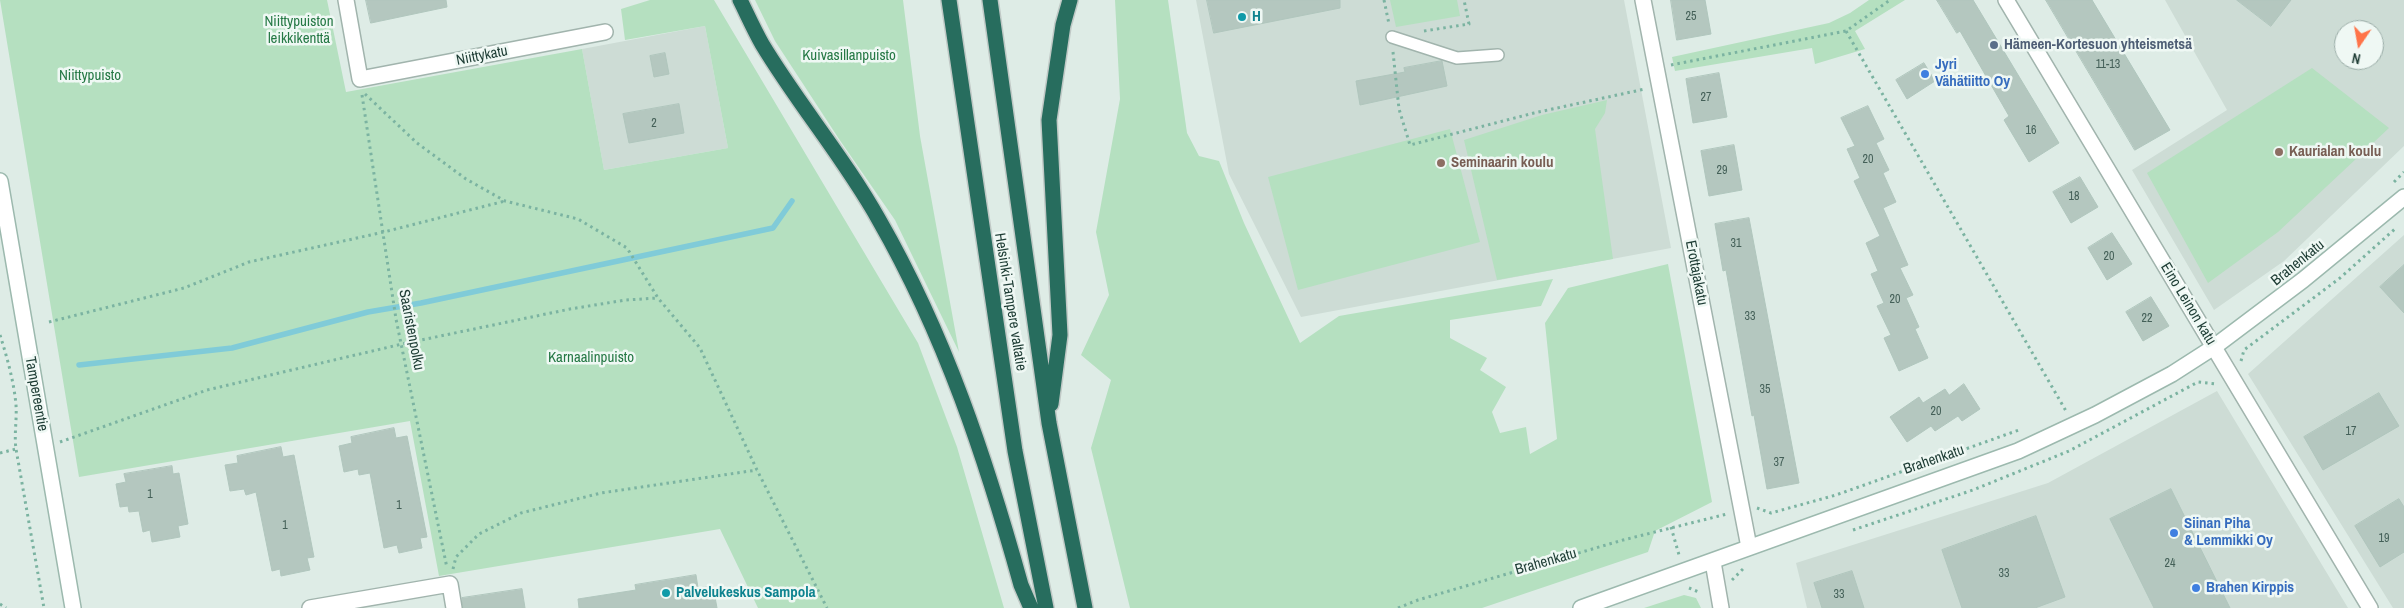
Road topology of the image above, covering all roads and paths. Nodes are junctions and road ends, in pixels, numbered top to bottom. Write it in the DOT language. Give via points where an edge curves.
graph roads {
  1 [pos="346,0"];
  2 [pos="740,0"];
  3 [pos="949,0"];
  4 [pos="990,0"];
  5 [pos="1070,0"];
  6 [pos="1384,0"];
  7 [pos="1464,0"];
  8 [pos="1643,0"];
  9 [pos="1890,0"];
  10 [pos="2006,0"];
  11 [pos="1846,31"];
  12 [pos="605,32"];
  13 [pos="1421,32"];
  14 [pos="1392,37"];
  15 [pos="1498,55"];
  16 [pos="1656,68"];
  17 [pos="360,84"];
  18 [pos="1650,88"];
  19 [pos="2404,172"];
  20 [pos="0,180"];
  21 [pos="2388,189"];
  22 [pos="2404,196"];
  23 [pos="505,201"];
  24 [pos="384,232"];
  25 [pos="658,298"];
  26 [pos="49,322"];
  27 [pos="0,335"];
  28 [pos="402,344"];
  29 [pos="2214,347"];
  30 [pos="2074,407"];
  31 [pos="2066,412"];
  32 [pos="2057,415"];
  33 [pos="1049,423"];
  34 [pos="2022,429"];
  35 [pos="45,447"];
  36 [pos="16,449"];
  37 [pos="0,453"];
  38 [pos="757,470"];
  39 [pos="1743,510"];
  40 [pos="1749,547"];
  41 [pos="1714,562"];
  42 [pos="450,584"];
  43 [pos="0,604"];
  44 [pos="6,608"];
  45 [pos="44,608"];
  46 [pos="73,608"];
  47 [pos="310,608"];
  48 [pos="454,608"];
  49 [pos="827,608"];
  50 [pos="1031,608"];
  51 [pos="1046,608"];
  52 [pos="1085,608"];
  53 [pos="1398,608"];
  54 [pos="1581,608"];
  55 [pos="1721,608"];
  56 [pos="2370,608"];
  1 -- 17 [label="street"];
  2 -- 50 [label="highway" via="762,44 878,218 914,285 942,344 975,434"];
  3 -- 51 [label="highway, Helsinki-Tampere valtatie" via="1015,451"];
  4 -- 33 [label="highway, Helsinki-Tampere valtatie"];
  5 -- 33 [label="highway" via="1063,25 1049,120 1060,335"];
  6 -- 14 [label="path"];
  7 -- 13 [label="path" via="1469,24"];
  8 -- 16 [label="street, Erottajakatu"];
  9 -- 11 [label="path"];
  10 -- 29 [label="street, Eino Leinon katu"];
  11 -- 16 [label="path"];
  11 -- 31 [label="path"];
  12 -- 17 [label="street, Niittykatu"];
  14 -- 15 [label="lane" via="1457,58"];
  14 -- 18 [label="path" via="1399,109 1410,145"];
  16 -- 39 [label="street, Erottajakatu"];
  17 -- 23 [label="path" via="417,143 466,179"];
  17 -- 24 [label="path, Saaristenpolku"];
  19 -- 21 [label="path"];
  20 -- 35 [label="street, Tampereentie"];
  22 -- 29 [label="street, Brahenkatu" via="2303,280"];
  23 -- 24 [label="path"];
  23 -- 25 [label="path" via="578,219 627,248"];
  24 -- 26 [label="path" via="249,262 184,288"];
  24 -- 28 [label="path, Saaristenpolku"];
  25 -- 28 [label="path" via="570,309"];
  25 -- 38 [label="path" via="700,348"];
  27 -- 36 [label="path" via="16,406"];
  28 -- 35 [label="path" via="207,390"];
  28 -- 42 [label="path, Saaristenpolku"];
  29 -- 40 [label="street, Brahenkatu" via="2103,411 2018,451"];
  29 -- 56 [label="street, Eino Leinon katu"];
  30 -- 31 [label="path"];
  31 -- 32 [label="path"];
  33 -- 52 [label="highway, Helsinki-Tampere valtatie"];
  34 -- 39 [label="path, Brahenkatu" via="1836,495 1771,513 1755,507"];
  35 -- 46 [label="street, Tampereentie"];
  36 -- 37 [label="path"];
  36 -- 45 [label="path"];
  38 -- 42 [label="path" via="601,493 521,513 479,534 456,556"];
  38 -- 49 [label="path"];
  39 -- 40 [label="street, Erottajakatu"];
  39 -- 53 [label="path, Brahenkatu" via="1623,540"];
  40 -- 41 [label="street, Brahenkatu"];
  41 -- 54 [label="street, Brahenkatu"];
  41 -- 55 [label="street"];
  42 -- 47 [label="street"];
  42 -- 48 [label="street"];
  43 -- 44 [label="path"];
}
